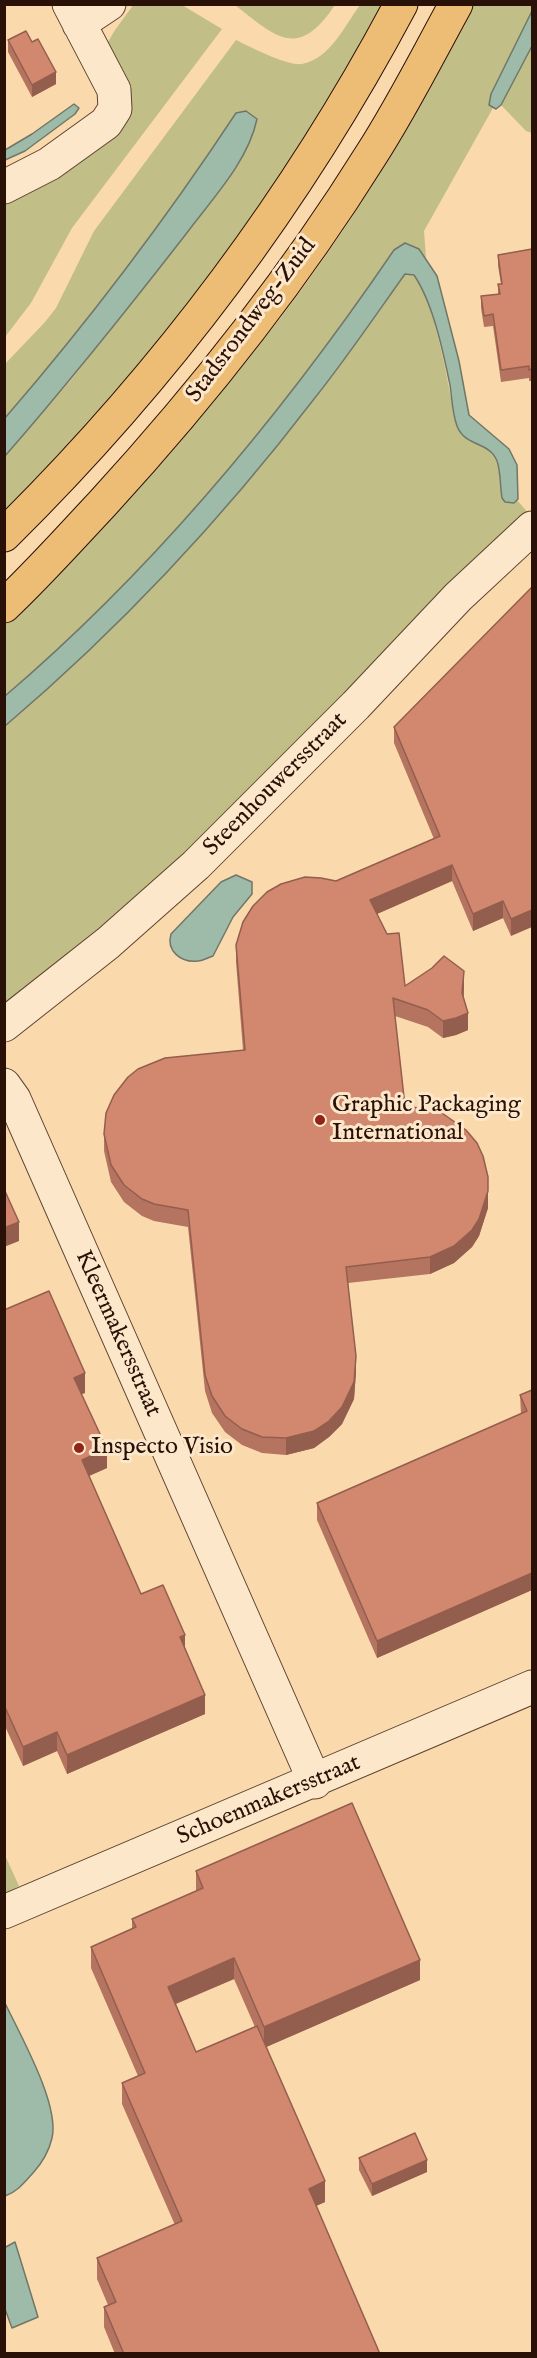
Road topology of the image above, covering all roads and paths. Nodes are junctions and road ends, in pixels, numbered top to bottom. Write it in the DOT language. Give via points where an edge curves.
graph roads {
  1 [pos="109,4"];
  2 [pos="402,4"];
  3 [pos="456,4"];
  4 [pos="74,14"];
  5 [pos="4,187"];
  6 [pos="532,528"];
  7 [pos="4,535"];
  8 [pos="4,606"];
  9 [pos="4,1025"];
  10 [pos="4,1085"];
  11 [pos="532,1687"];
  12 [pos="315,1782"];
  13 [pos="4,1912"];
  1 -- 4 [label="street"];
  2 -- 7 [label="main road, Stadsrondweg-Zuid" via="326,136 257,238 135,395"];
  3 -- 8 [label="main road, Stadsrondweg-Zuid" via="372,154 305,255 170,427"];
  4 -- 5 [label="street" via="114,90 115,109 106,123 49,164"];
  6 -- 9 [label="street, Steenhouwersstraat" via="458,597 196,865 108,944"];
  10 -- 12 [label="street, Kleermakersstraat" via="19,1109"];
  11 -- 12 [label="street, Schoenmakersstraat"];
  12 -- 13 [label="street, Schoenmakersstraat"];
}
